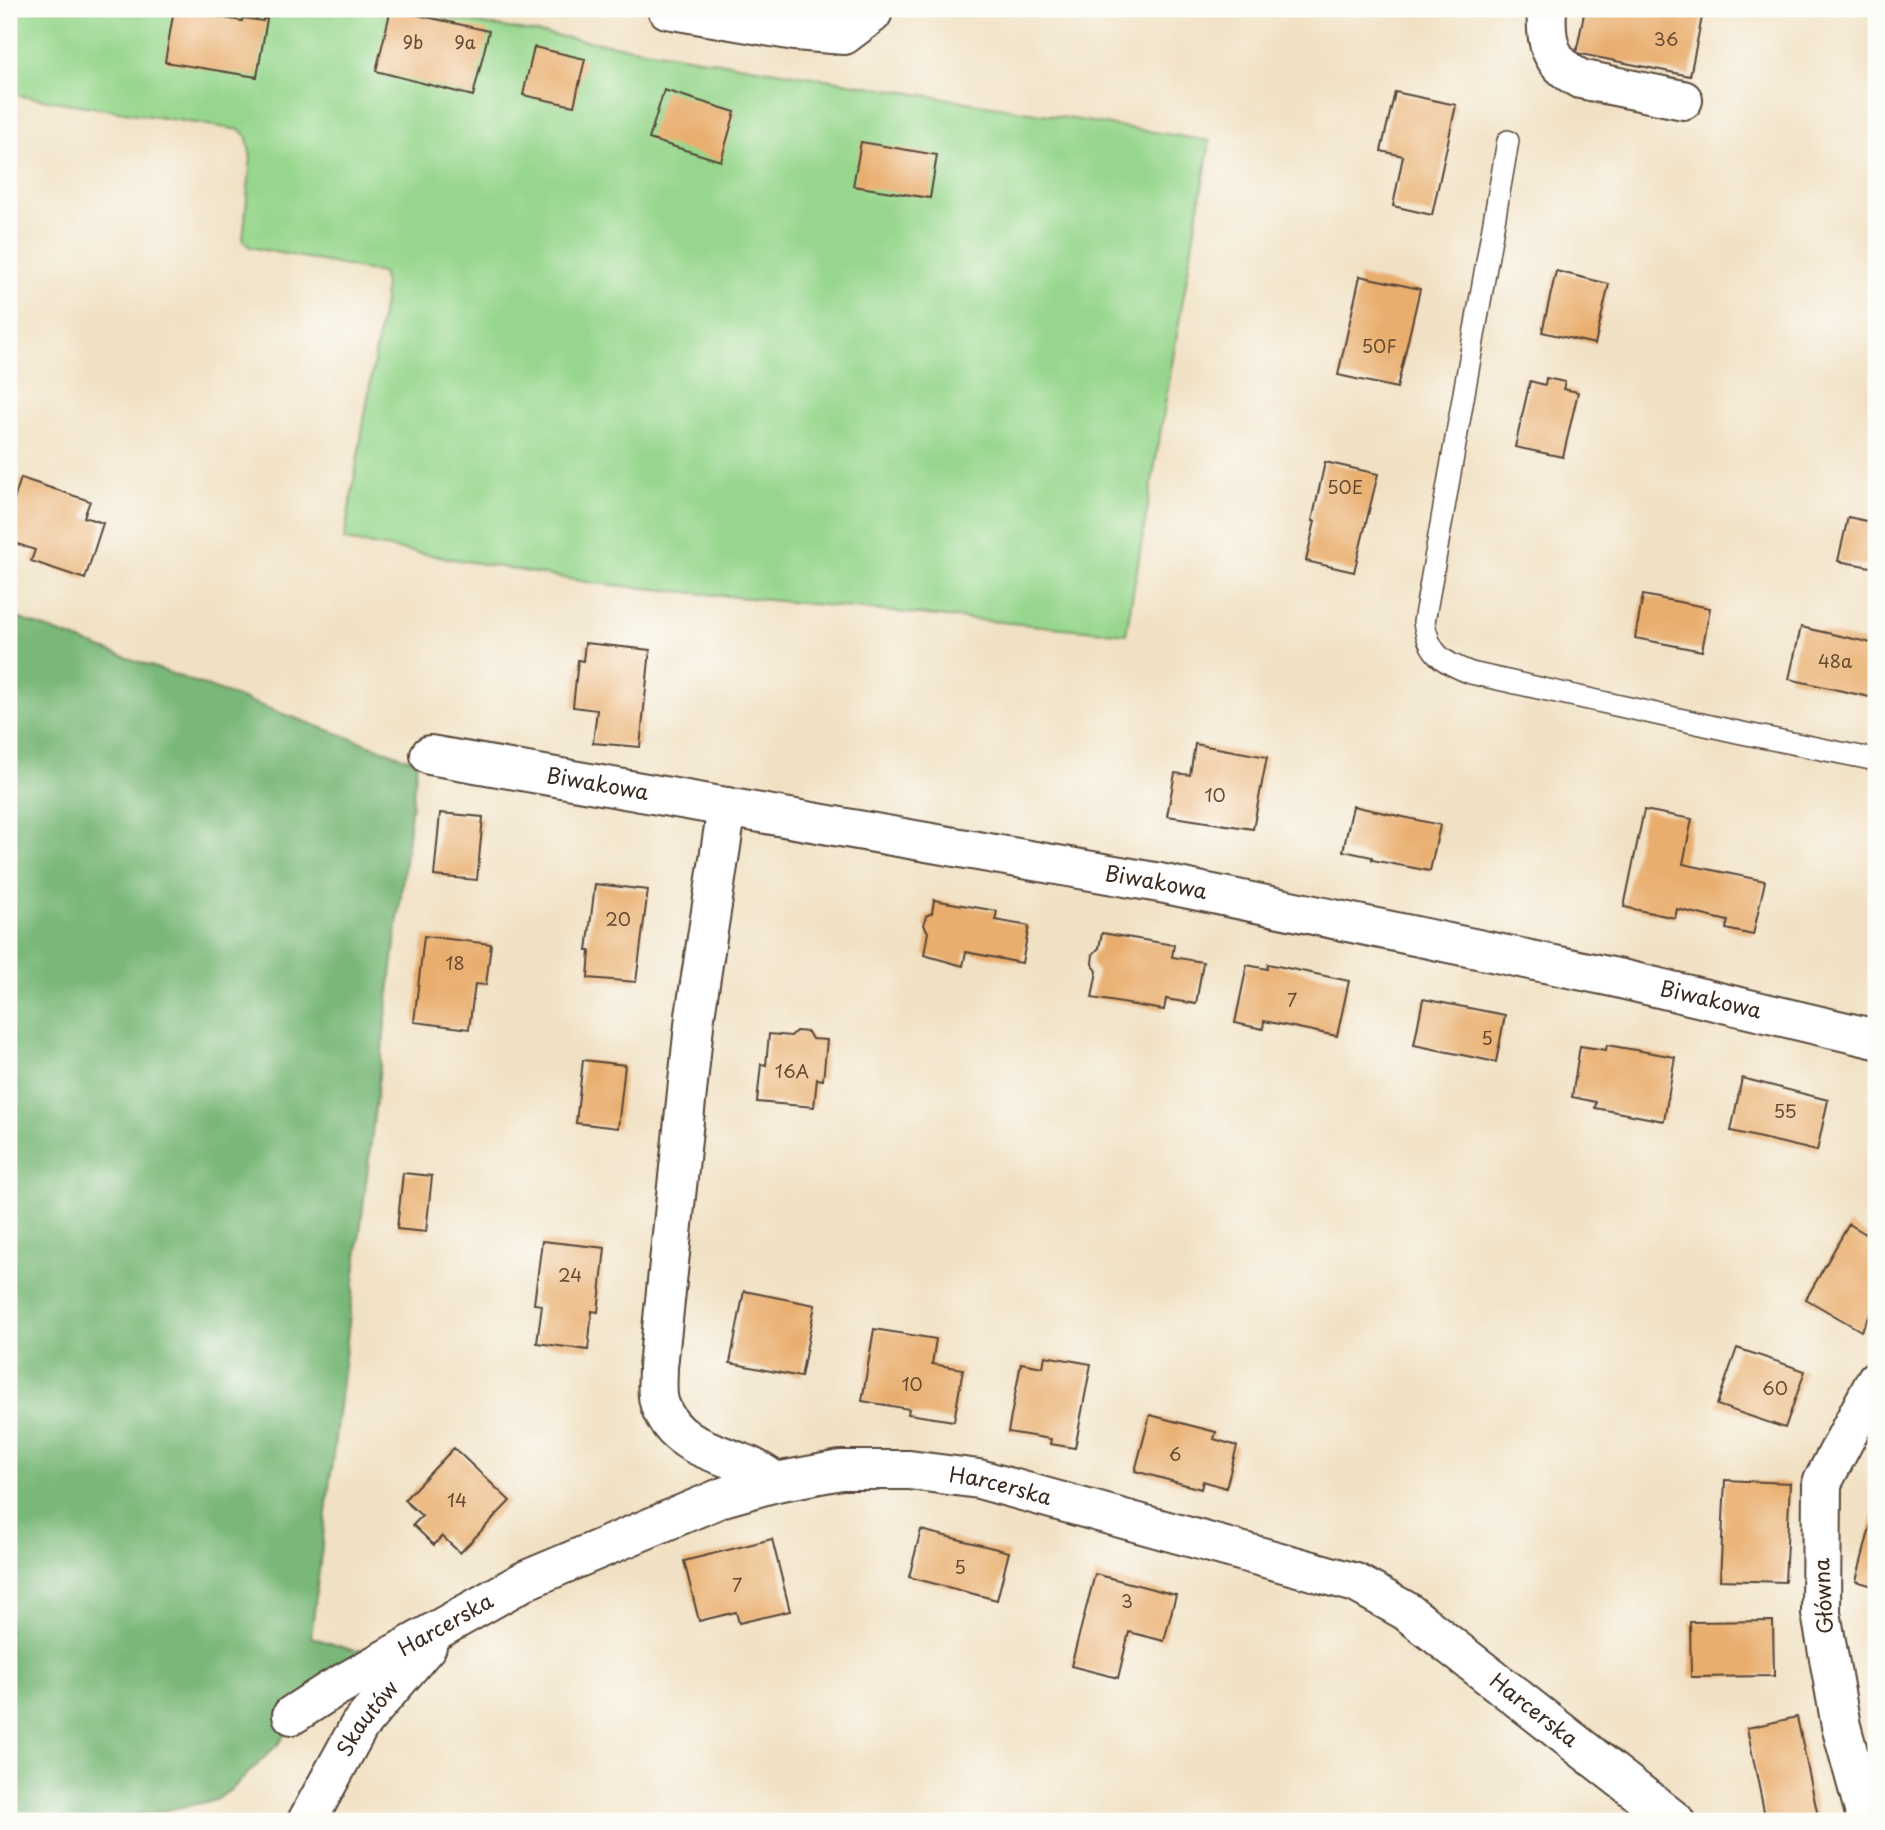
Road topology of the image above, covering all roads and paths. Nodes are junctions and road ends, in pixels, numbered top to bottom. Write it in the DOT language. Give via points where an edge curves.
graph roads {
  1 [pos="667,9"];
  2 [pos="874,9"];
  3 [pos="1547,9"];
  4 [pos="1683,100"];
  5 [pos="1508,141"];
  6 [pos="430,755"];
  7 [pos="1876,760"];
  8 [pos="727,807"];
  9 [pos="1876,1039"];
  10 [pos="1876,1380"];
  11 [pos="776,1482"];
  12 [pos="444,1626"];
  13 [pos="292,1715"];
  14 [pos="307,1821"];
  15 [pos="1675,1821"];
  16 [pos="1867,1821"];
  1 -- 2 [label="street" via="844,35"];
  3 -- 4 [label="street" via="1551,51 1568,73"];
  5 -- 7 [label="lane" via="1424,622 1432,649 1442,660 1471,673"];
  6 -- 8 [label="street, Biwakowa"];
  8 -- 9 [label="street, Biwakowa" via="1174,886 1617,978"];
  8 -- 11 [label="street" via="695,1016 658,1389 660,1405 680,1435 692,1444 752,1466"];
  10 -- 16 [label="street, Główna" via="1822,1483 1821,1613 1842,1726"];
  11 -- 12 [label="street, Harcerska" via="723,1497 526,1580"];
  11 -- 15 [label="street, Harcerska" via="841,1470 909,1469 979,1479 1356,1583 1406,1611"];
  12 -- 13 [label="street, Harcerska"];
  12 -- 14 [label="street, Skautów" via="359,1726"];
}
